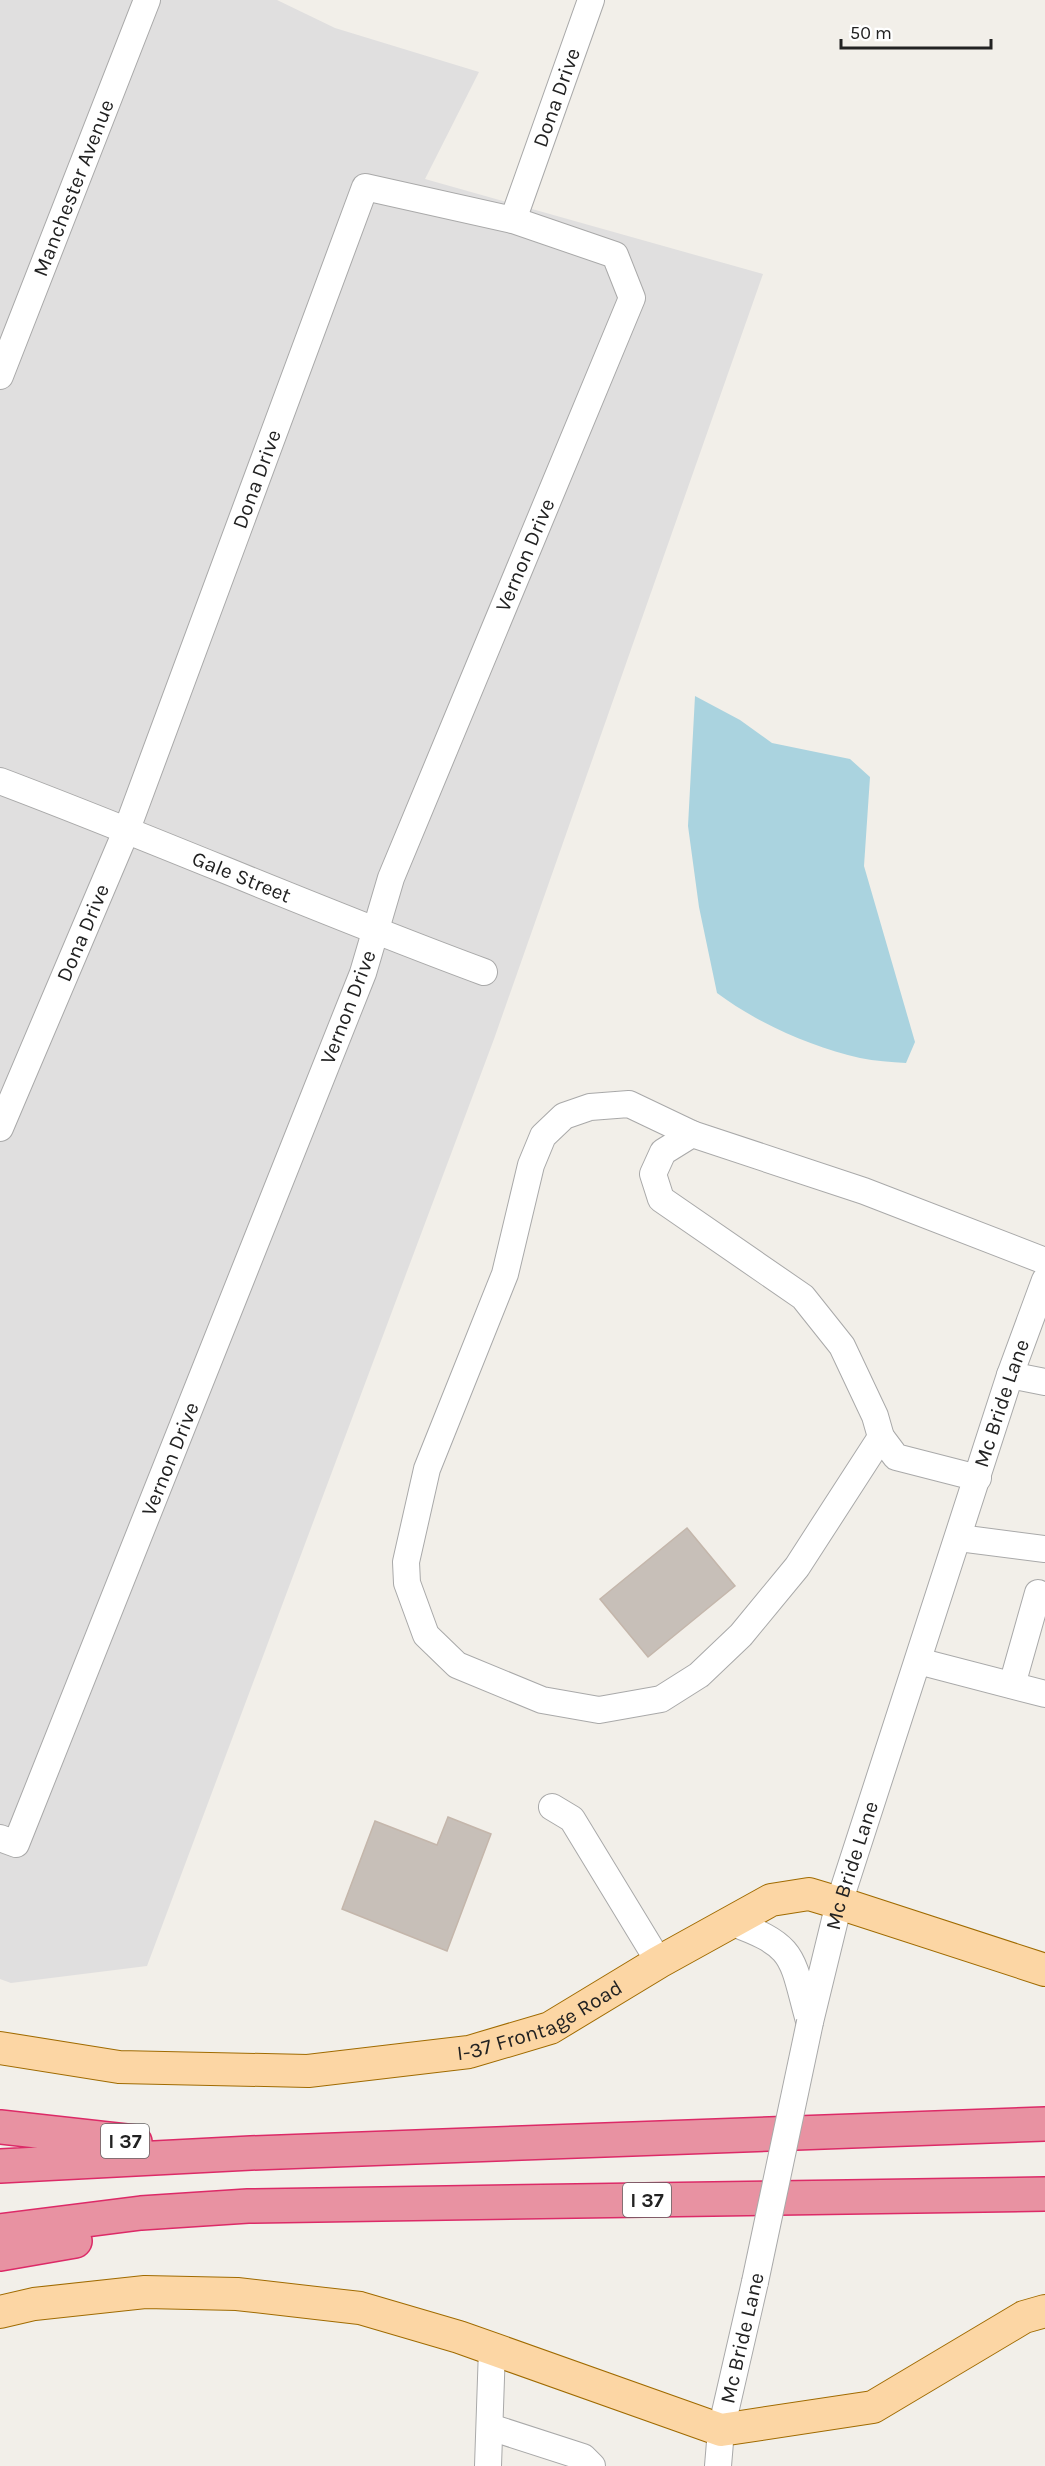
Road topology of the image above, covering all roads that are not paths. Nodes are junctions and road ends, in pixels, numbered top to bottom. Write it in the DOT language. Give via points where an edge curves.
graph roads {
  1 [pos="147,0"];
  2 [pos="591,0"];
  3 [pos="513,220"];
  4 [pos="0,376"];
  5 [pos="0,781"];
  6 [pos="127,829"];
  7 [pos="376,932"];
  8 [pos="484,972"];
  9 [pos="0,1128"];
  10 [pos="692,1134"];
  11 [pos="1045,1261"];
  12 [pos="1045,1280"];
  13 [pos="1010,1375"];
  14 [pos="1045,1382"];
  15 [pos="881,1437"];
  16 [pos="978,1478"];
  17 [pos="959,1538"];
  18 [pos="1045,1549"];
  19 [pos="1038,1593"];
  20 [pos="918,1661"];
  21 [pos="1012,1685"];
  22 [pos="1045,1694"];
  23 [pos="552,1807"];
  24 [pos="0,1838"];
  25 [pos="839,1903"];
  26 [pos="730,1922"];
  27 [pos="659,1962"];
  28 [pos="1045,1970"];
  29 [pos="810,2022"];
  30 [pos="0,2048"];
  31 [pos="1045,2124"];
  32 [pos="0,2127"];
  33 [pos="250,2153"];
  34 [pos="0,2166"];
  35 [pos="1045,2194"];
  36 [pos="248,2206"];
  37 [pos="0,2231"];
  38 [pos="0,2254"];
  39 [pos="1045,2311"];
  40 [pos="0,2312"];
  41 [pos="492,2349"];
  42 [pos="490,2427"];
  43 [pos="721,2430"];
  44 [pos="488,2466"];
  45 [pos="592,2466"];
  46 [pos="718,2466"];
  1 -- 4 [label="street, Manchester Avenue"];
  2 -- 3 [label="street, Dona Drive"];
  3 -- 6 [label="street, Dona Drive" via="365,187"];
  3 -- 7 [label="street, Vernon Drive" via="615,255 632,298 391,878"];
  5 -- 6 [label="street, Gale Street"];
  6 -- 7 [label="street, Gale Street"];
  6 -- 9 [label="street, Dona Drive"];
  7 -- 8 [label="street, Gale Street"];
  7 -- 24 [label="street, Vernon Drive" via="16,1844"];
  10 -- 11 [label="street" via="864,1191"];
  10 -- 15 [label="street" via="663,1152 653,1174 661,1198 803,1297 842,1346"];
  10 -- 15 [label="street" via="629,1104 590,1107 564,1116 543,1136 531,1165 505,1274 427,1469 406,1562 407,1583 426,1635 457,1665 542,1700 600,1710 661,1699 699,1676 741,1635 797,1567"];
  12 -- 13 [label="street, Mc Bride Lane"];
  13 -- 14 [label="street"];
  13 -- 16 [label="street, Mc Bride Lane"];
  15 -- 16 [label="street" via="896,1457"];
  16 -- 17 [label="street, Mc Bride Lane"];
  17 -- 18 [label="street"];
  17 -- 20 [label="street, Mc Bride Lane"];
  19 -- 21 [label="street"];
  20 -- 21 [label="street"];
  20 -- 25 [label="street, Mc Bride Lane"];
  21 -- 22 [label="street"];
  23 -- 27 [label="street" via="572,1819"];
  25 -- 26 [label="main road, I-37 Frontage Road" via="809,1894 793,1895 771,1900"];
  25 -- 28 [label="main road, I-37 Frontage Road"];
  25 -- 29 [label="street, Mc Bride Lane"];
  26 -- 27 [label="main road, I-37 Frontage Road"];
  26 -- 29 [label="street" via="783,1947 793,1962"];
  27 -- 30 [label="main road, I-37 Frontage Road" via="550,2028 469,2052 308,2071 119,2067"];
  29 -- 43 [label="street, Mc Bride Lane, bridge"];
  31 -- 33 [label="highway, I 37"];
  32 -- 33 [label="highway, I 37"];
  33 -- 34 [label="highway"];
  35 -- 36 [label="highway, I 37"];
  36 -- 37 [label="highway, I 37" via="141,2213"];
  36 -- 38 [label="highway" via="193,2226"];
  39 -- 43 [label="main road" via="1024,2317 873,2407"];
  40 -- 41 [label="main road" via="34,2304 145,2292 237,2294 360,2308"];
  41 -- 42 [label="street"];
  41 -- 43 [label="main road"];
  42 -- 44 [label="street"];
  42 -- 45 [label="street" via="583,2457"];
  43 -- 46 [label="street, Mc Bride Lane"];
}
